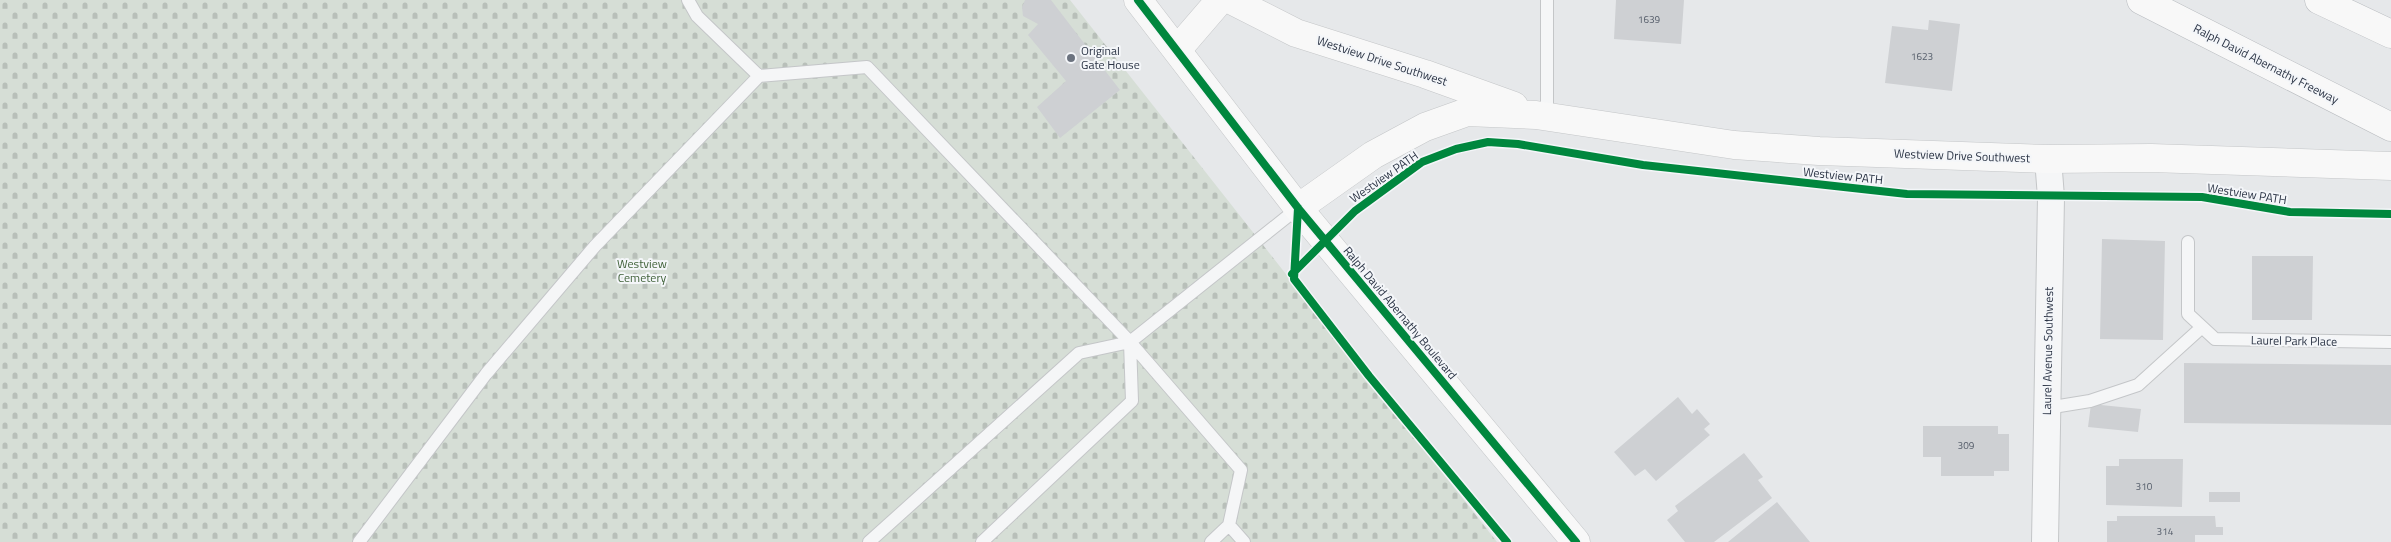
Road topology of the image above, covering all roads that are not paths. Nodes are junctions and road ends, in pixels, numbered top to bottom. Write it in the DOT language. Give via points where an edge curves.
graph roads {
  1 [pos="688,0"];
  2 [pos="1138,0"];
  3 [pos="1220,0"];
  4 [pos="1231,0"];
  5 [pos="2141,0"];
  6 [pos="2319,0"];
  7 [pos="1545,1"];
  8 [pos="2391,34"];
  9 [pos="1177,50"];
  10 [pos="759,76"];
  11 [pos="1541,115"];
  12 [pos="2391,126"];
  13 [pos="2048,160"];
  14 [pos="2391,166"];
  15 [pos="1298,208"];
  16 [pos="2188,242"];
  17 [pos="2201,328"];
  18 [pos="1130,342"];
  19 [pos="2391,342"];
  20 [pos="2048,408"];
  21 [pos="1229,525"];
  22 [pos="359,542"];
  23 [pos="869,542"];
  24 [pos="982,542"];
  25 [pos="1211,542"];
  26 [pos="1244,542"];
  27 [pos="1576,542"];
  28 [pos="2045,542"];
  1 -- 10 [label="lane" via="698,16"];
  2 -- 9 [label="main road, Ralph David Abernathy Boulevard"];
  3 -- 9 [label="main road"];
  4 -- 11 [label="main road, Westview Drive Southwest" via="1296,33"];
  5 -- 12 [label="main road, Ralph David Abernathy Freeway"];
  6 -- 8 [label="main road"];
  7 -- 11 [label="lane"];
  9 -- 15 [label="main road, Ralph David Abernathy Boulevard"];
  10 -- 18 [label="lane" via="867,67"];
  10 -- 22 [label="lane" via="594,246 486,374"];
  11 -- 13 [label="main road, Westview Drive Southwest" via="1734,145"];
  11 -- 15 [label="main road, Westview Drive Southwest" via="1467,112 1425,127 1373,155"];
  13 -- 14 [label="main road, Westview Drive Southwest" via="2151,158"];
  13 -- 20 [label="street, Laurel Avenue Southwest" via="2051,197"];
  15 -- 18 [label="lane"];
  15 -- 27 [label="main road, Ralph David Abernathy Boulevard"];
  16 -- 17 [label="lane, Laurel Park Place" via="2188,314"];
  17 -- 19 [label="lane, Laurel Park Place" via="2215,339"];
  17 -- 20 [label="lane" via="2138,385 2090,402"];
  18 -- 21 [label="lane" via="1241,470"];
  18 -- 23 [label="lane" via="1078,353"];
  18 -- 24 [label="lane" via="1132,401"];
  20 -- 28 [label="street, Laurel Avenue Southwest"];
  21 -- 25 [label="lane"];
  21 -- 26 [label="lane"];
}
